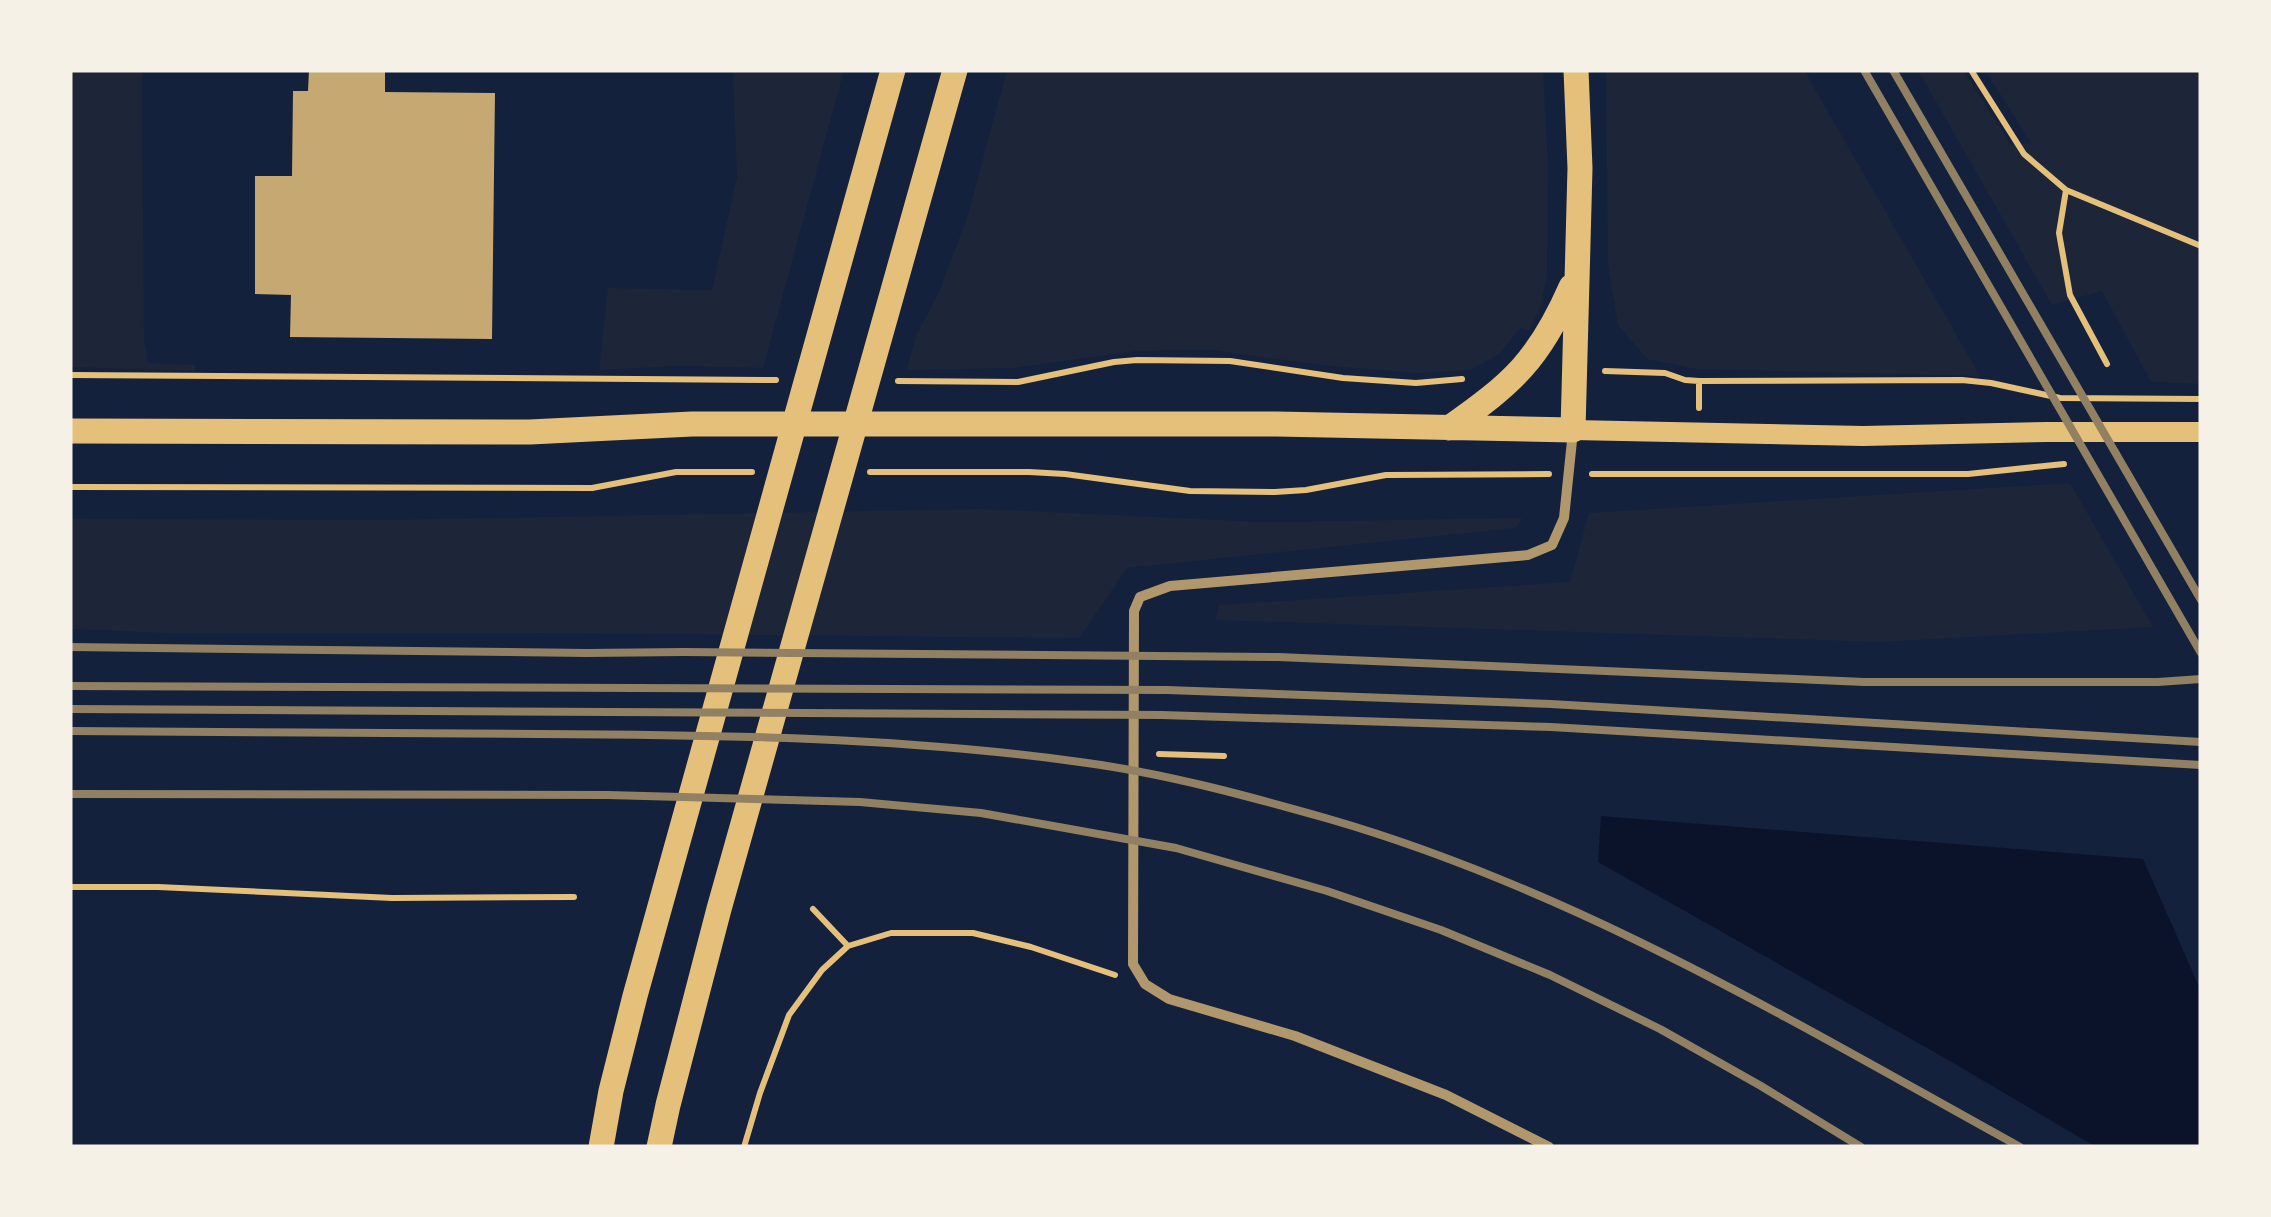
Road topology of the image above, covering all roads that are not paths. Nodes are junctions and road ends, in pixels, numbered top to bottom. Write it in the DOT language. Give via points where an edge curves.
graph roads {
  1 [pos="893,70"];
  2 [pos="955,70"];
  3 [pos="1576,70"];
  4 [pos="1576,274"];
  5 [pos="1450,428"];
  6 [pos="1573,430"];
  7 [pos="70,431"];
  8 [pos="2201,432"];
  9 [pos="601,1147"];
  10 [pos="659,1147"];
  11 [pos="1550,1147"];
  1 -- 9 [label="main road" via="635,996"];
  2 -- 10 [label="main road" via="719,909"];
  3 -- 4 [label="main road"];
  4 -- 5 [label="main road" via="1533,357"];
  4 -- 6 [label="main road"];
  5 -- 6 [label="main road"];
  5 -- 7 [label="main road" via="692,424 530,432"];
  6 -- 8 [label="main road" via="1863,436"];
  6 -- 11 [label="street" via="1564,518 1552,545 1528,554 1170,586 1140,597 1134,611 1134,964 1145,984 1169,999 1294,1036 1446,1095"];
}
